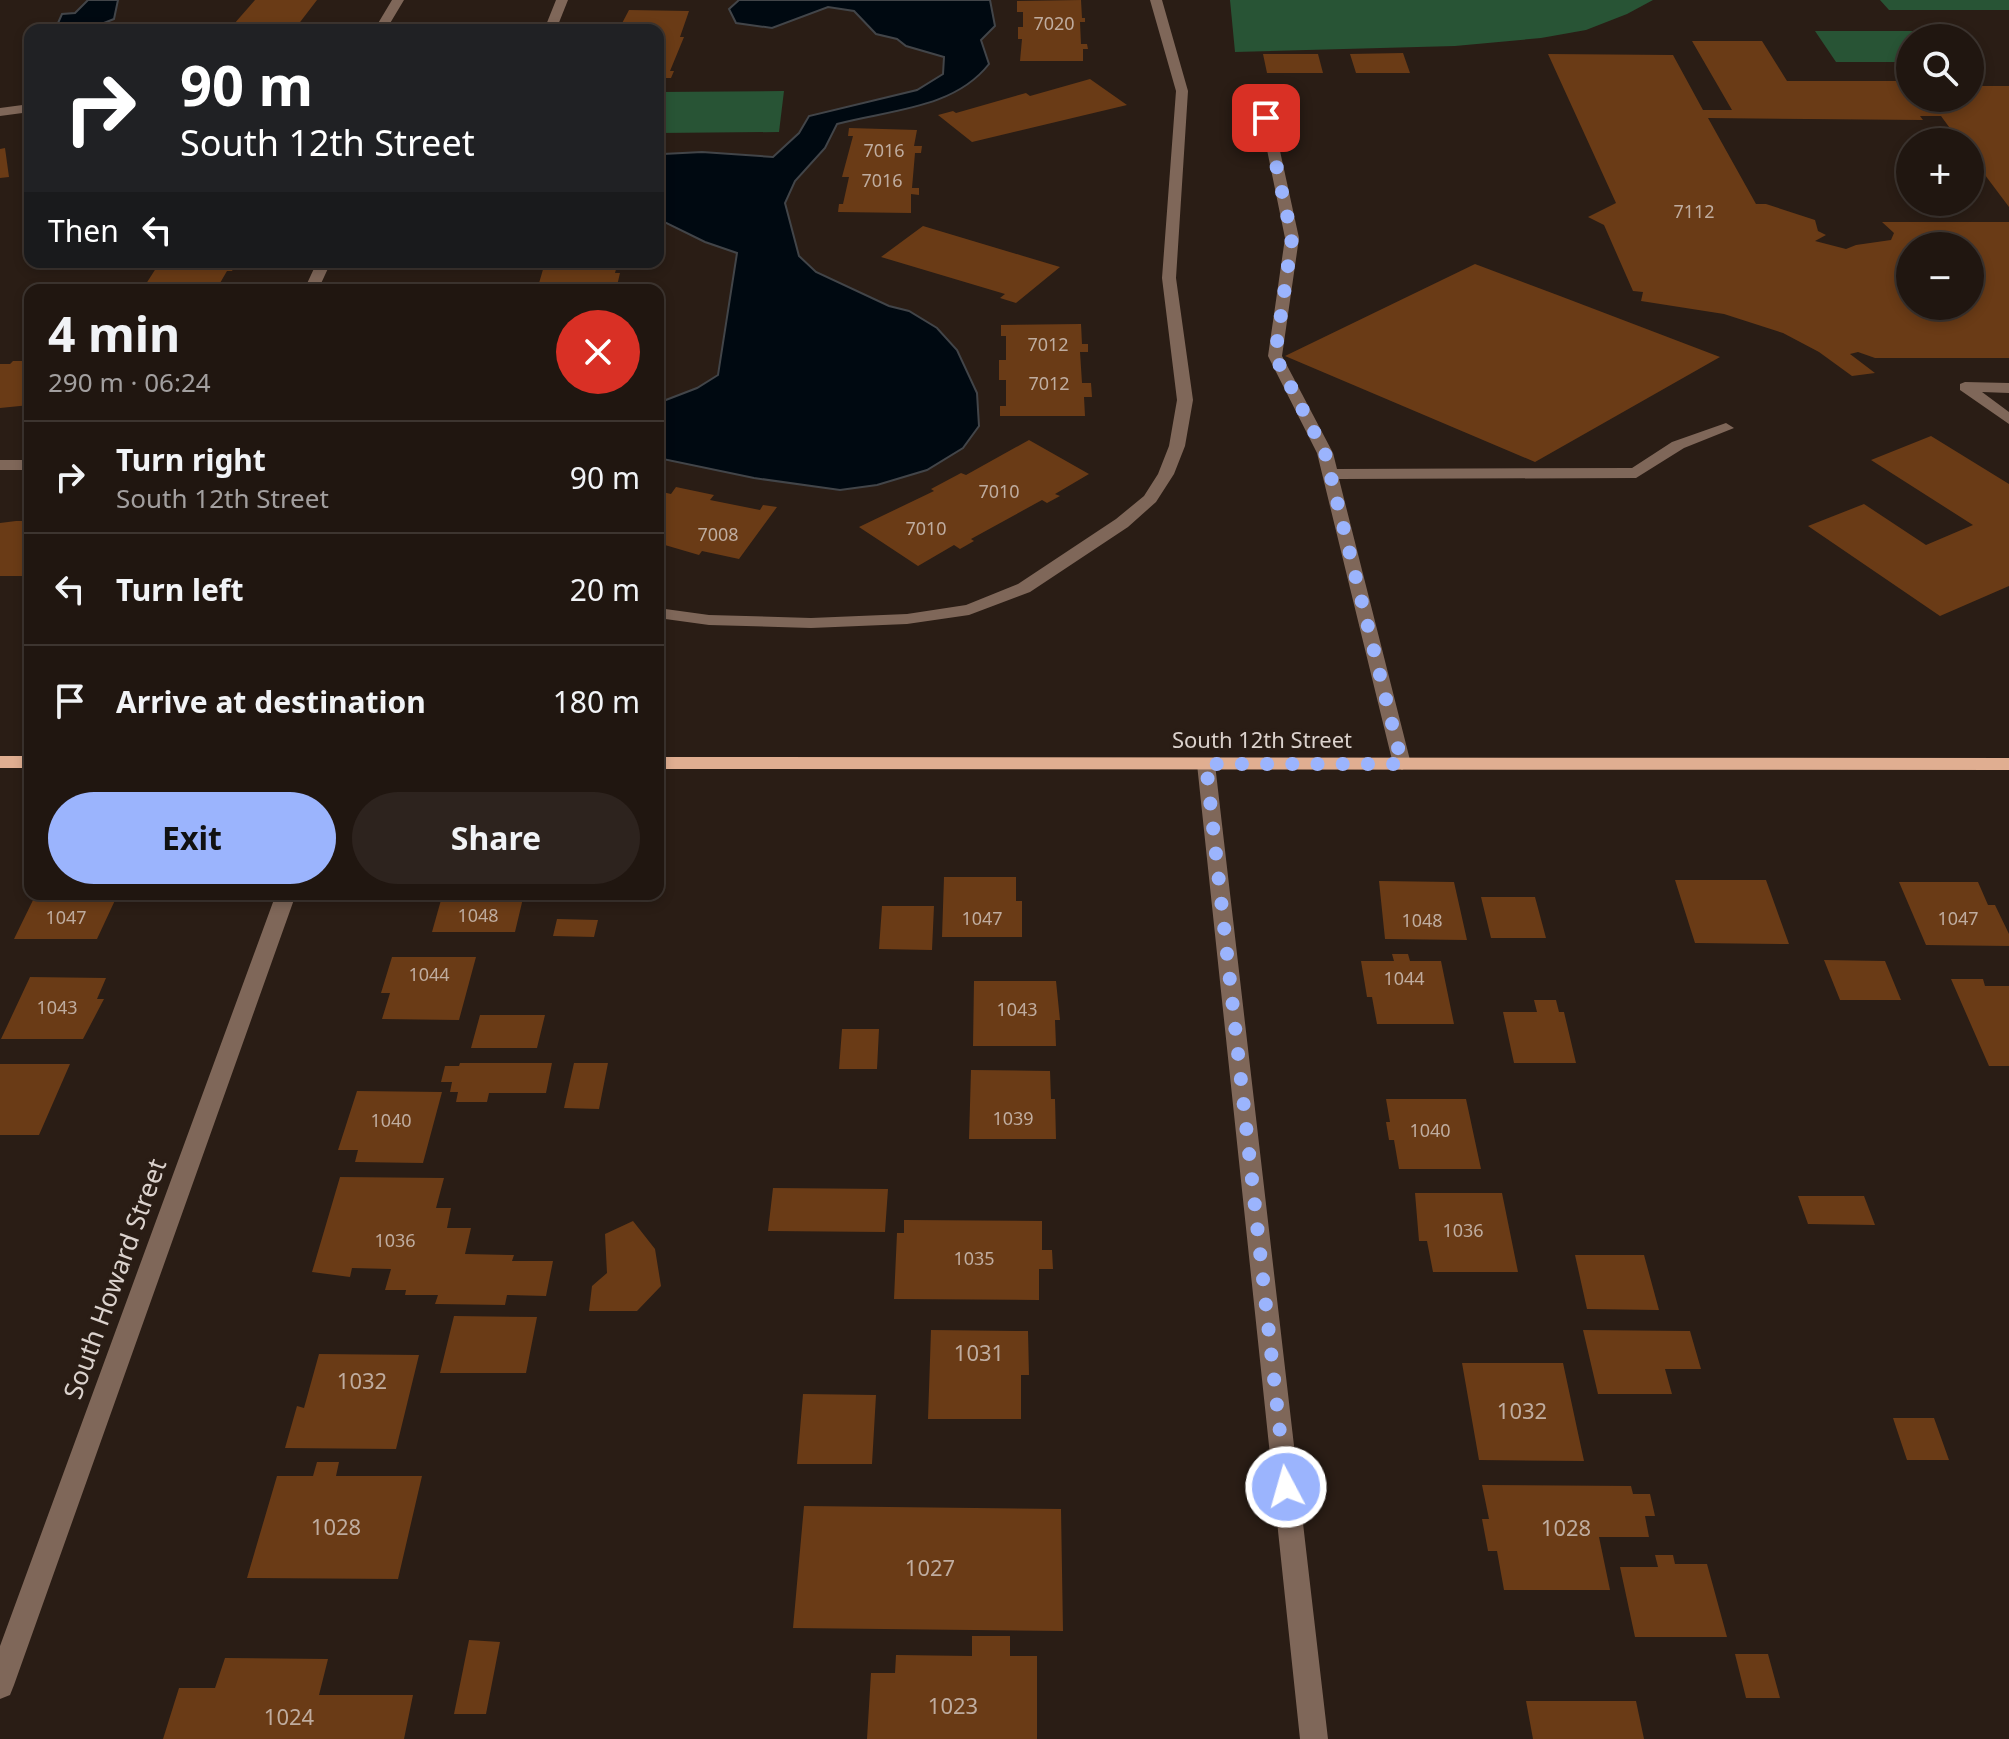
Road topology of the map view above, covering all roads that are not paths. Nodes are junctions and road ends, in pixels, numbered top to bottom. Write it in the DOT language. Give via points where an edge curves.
graph roads {
  1 [pos="398,0"];
  2 [pos="562,0"];
  3 [pos="1156,0"];
  4 [pos="384,24"];
  5 [pos="552,24"];
  6 [pos="1262,96"];
  7 [pos="24,109"];
  8 [pos="0,112"];
  9 [pos="2009,388"];
  10 [pos="2009,419"];
  11 [pos="1726,428"];
  12 [pos="0,465"];
  13 [pos="24,465"];
  14 [pos="1330,474"];
  15 [pos="664,614"];
  16 [pos="0,762"];
  17 [pos="24,762"];
  18 [pos="664,763"];
  19 [pos="1206,764"];
  20 [pos="1402,764"];
  21 [pos="2009,764"];
  22 [pos="284,900"];
  23 [pos="0,1685"];
  24 [pos="1314,1739"];
  1 -- 4 [label="street"];
  2 -- 5 [label="street"];
  3 -- 15 [label="street" via="1182,91 1169,278 1185,400 1177,446 1150,499 1037,581 969,610 811,623"];
  6 -- 14 [label="street" via="1292,238 1275,356 1325,453"];
  7 -- 8 [label="street"];
  9 -- 10 [label="street" via="1965,387"];
  11 -- 14 [label="street" via="1678,445 1636,473"];
  12 -- 13 [label="street"];
  14 -- 20 [label="street"];
  16 -- 17 [label="main road"];
  18 -- 19 [label="main road, South 12th Street"];
  19 -- 20 [label="main road, South 12th Street"];
  19 -- 24 [label="street"];
  20 -- 21 [label="main road, South 12th Street"];
  22 -- 23 [label="street, South Howard Street"];
}
